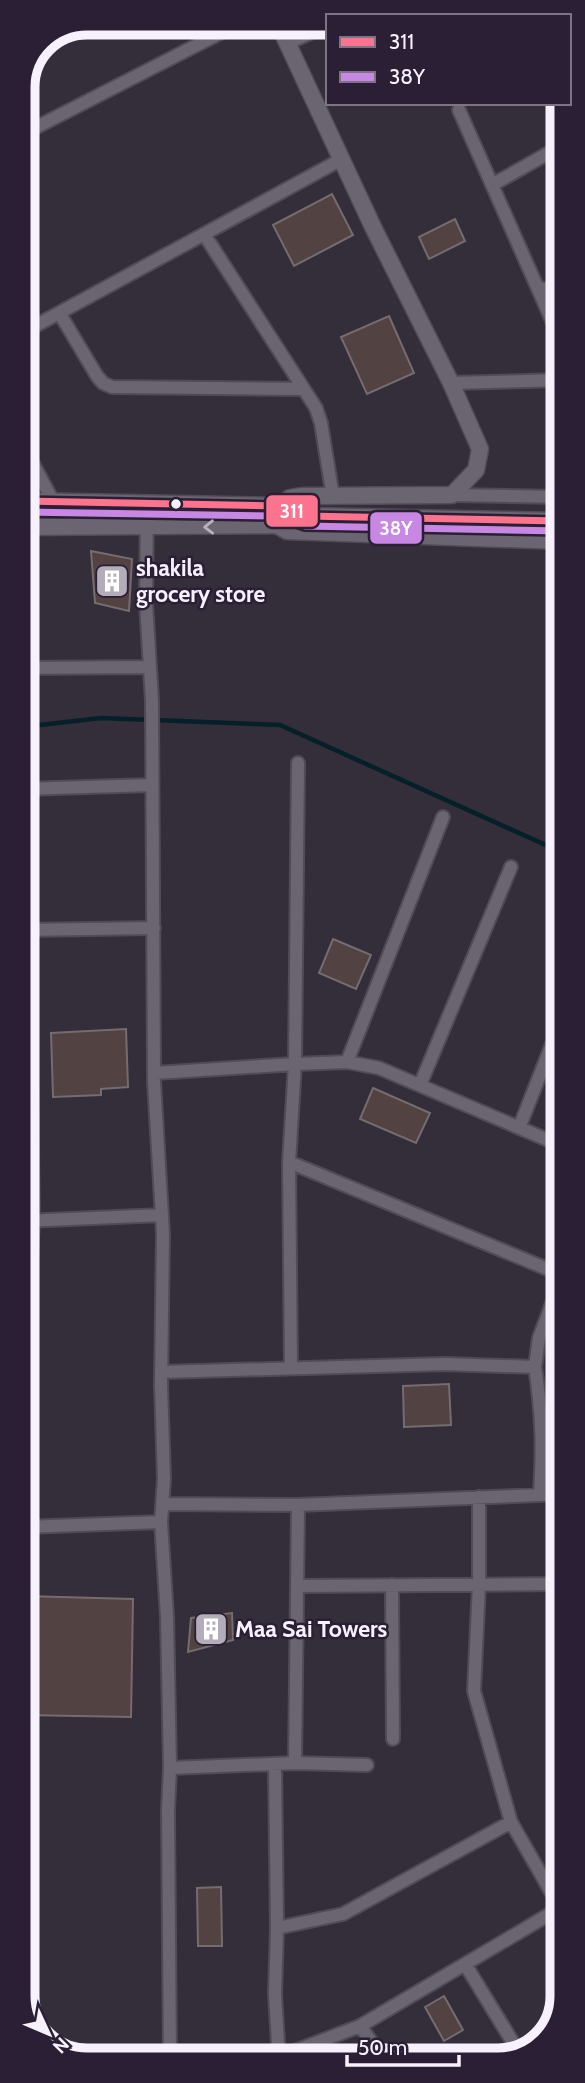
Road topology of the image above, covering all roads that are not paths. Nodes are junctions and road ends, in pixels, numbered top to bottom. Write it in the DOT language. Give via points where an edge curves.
graph roads {
  1 [pos="217,35"];
  2 [pos="284,35"];
  3 [pos="306,35"];
  4 [pos="288,43"];
  5 [pos="462,105"];
  6 [pos="35,128"];
  7 [pos="550,152"];
  8 [pos="342,159"];
  9 [pos="492,184"];
  10 [pos="204,234"];
  11 [pos="550,288"];
  12 [pos="538,289"];
  13 [pos="61,314"];
  14 [pos="550,316"];
  15 [pos="36,326"];
  16 [pos="550,380"];
  17 [pos="451,383"];
  18 [pos="304,389"];
  19 [pos="35,467"];
  20 [pos="452,495"];
  21 [pos="333,497"];
  22 [pos="550,497"];
  23 [pos="53,500"];
  24 [pos="35,501"];
  25 [pos="147,503"];
  26 [pos="279,506"];
  27 [pos="305,516"];
  28 [pos="550,521"];
  29 [pos="277,525"];
  30 [pos="35,527"];
  31 [pos="146,527"];
  32 [pos="550,541"];
  33 [pos="149,667"];
  34 [pos="35,668"];
  35 [pos="298,763"];
  36 [pos="151,785"];
  37 [pos="35,789"];
  38 [pos="443,817"];
  39 [pos="510,867"];
  40 [pos="154,928"];
  41 [pos="35,930"];
  42 [pos="550,1049"];
  43 [pos="347,1062"];
  44 [pos="295,1064"];
  45 [pos="155,1073"];
  46 [pos="420,1085"];
  47 [pos="519,1128"];
  48 [pos="550,1141"];
  49 [pos="289,1162"];
  50 [pos="162,1215"];
  51 [pos="35,1221"];
  52 [pos="550,1271"];
  53 [pos="550,1308"];
  54 [pos="535,1367"];
  55 [pos="291,1368"];
  56 [pos="161,1372"];
  57 [pos="540,1493"];
  58 [pos="550,1493"];
  59 [pos="479,1497"];
  60 [pos="163,1504"];
  61 [pos="298,1505"];
  62 [pos="160,1522"];
  63 [pos="35,1527"];
  64 [pos="479,1584"];
  65 [pos="550,1584"];
  66 [pos="392,1585"];
  67 [pos="298,1586"];
  68 [pos="393,1739"];
  69 [pos="295,1763"];
  70 [pos="275,1765"];
  71 [pos="367,1765"];
  72 [pos="170,1768"];
  73 [pos="511,1822"];
  74 [pos="550,1891"];
  75 [pos="550,1916"];
  76 [pos="277,1928"];
  77 [pos="465,1964"];
  78 [pos="360,2026"];
  79 [pos="515,2045"];
  80 [pos="170,2048"];
  81 [pos="278,2048"];
  82 [pos="304,2048"];
  83 [pos="376,2048"];
  1 -- 6 [label="street"];
  2 -- 4 [label="street"];
  3 -- 4 [label="street"];
  4 -- 8 [label="street"];
  5 -- 9 [label="street"];
  7 -- 9 [label="street"];
  8 -- 10 [label="street"];
  8 -- 17 [label="street"];
  9 -- 12 [label="street"];
  10 -- 13 [label="street"];
  10 -- 18 [label="street"];
  11 -- 12 [label="street"];
  12 -- 14 [label="street"];
  13 -- 15 [label="street"];
  13 -- 18 [label="street" via="97,376 112,387"];
  16 -- 17 [label="street"];
  17 -- 20 [label="street" via="480,449 476,470"];
  18 -- 21 [label="street" via="321,423"];
  19 -- 23 [label="street"];
  20 -- 21 [label="street"];
  20 -- 22 [label="street"];
  21 -- 26 [label="street" via="302,496"];
  23 -- 24 [label="street"];
  23 -- 25 [label="street"];
  25 -- 26 [label="street"];
  25 -- 31 [label="street"];
  26 -- 27 [label="street"];
  26 -- 29 [label="street"];
  27 -- 28 [label="street"];
  27 -- 29 [label="street"];
  29 -- 31 [label="street, one-way"];
  29 -- 32 [label="street" via="287,531"];
  30 -- 31 [label="street"];
  31 -- 33 [label="street"];
  33 -- 34 [label="street"];
  33 -- 36 [label="street"];
  35 -- 44 [label="street"];
  36 -- 37 [label="street"];
  36 -- 40 [label="street"];
  38 -- 43 [label="street"];
  39 -- 46 [label="street"];
  40 -- 41 [label="street"];
  40 -- 45 [label="street"];
  42 -- 47 [label="street"];
  43 -- 44 [label="street"];
  43 -- 46 [label="street" via="372,1066"];
  44 -- 45 [label="street"];
  44 -- 49 [label="street"];
  45 -- 50 [label="street"];
  46 -- 47 [label="street"];
  47 -- 48 [label="street"];
  49 -- 52 [label="street"];
  49 -- 55 [label="street"];
  50 -- 51 [label="street"];
  50 -- 56 [label="street"];
  53 -- 54 [label="street"];
  54 -- 55 [label="street"];
  54 -- 57 [label="street" via="542,1411"];
  55 -- 56 [label="street"];
  56 -- 60 [label="street"];
  57 -- 58 [label="street"];
  57 -- 59 [label="street"];
  59 -- 61 [label="street"];
  59 -- 64 [label="street"];
  60 -- 61 [label="street"];
  60 -- 62 [label="street"];
  61 -- 67 [label="street"];
  62 -- 63 [label="street"];
  62 -- 72 [label="street"];
  64 -- 65 [label="street"];
  64 -- 66 [label="street"];
  64 -- 73 [label="street" via="474,1691"];
  66 -- 67 [label="street"];
  66 -- 68 [label="street"];
  67 -- 69 [label="street"];
  69 -- 70 [label="street"];
  69 -- 71 [label="street"];
  70 -- 72 [label="street"];
  70 -- 76 [label="street"];
  72 -- 80 [label="street"];
  73 -- 74 [label="street"];
  73 -- 76 [label="street" via="343,1914"];
  75 -- 77 [label="street"];
  76 -- 81 [label="street"];
  77 -- 78 [label="street"];
  77 -- 79 [label="street"];
  78 -- 82 [label="street"];
  78 -- 83 [label="street"];
}
